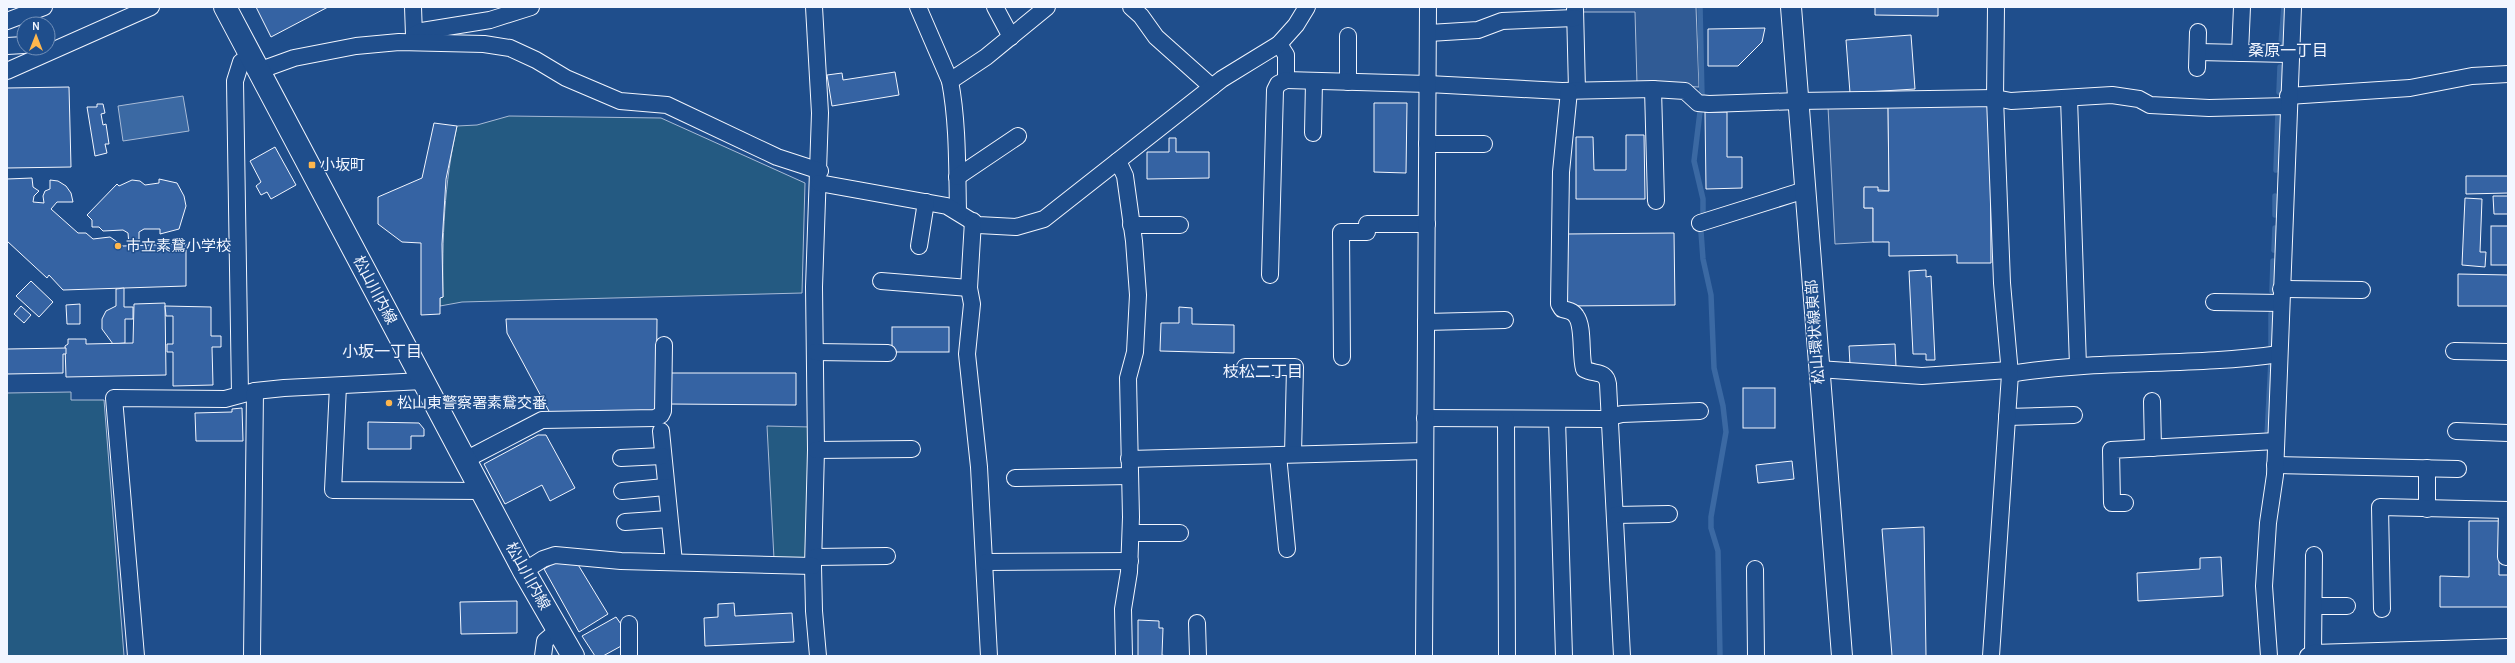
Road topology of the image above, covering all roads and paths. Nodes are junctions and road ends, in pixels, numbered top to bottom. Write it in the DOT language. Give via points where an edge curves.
graph roads {
  1 [pos="44,7"];
  2 [pos="151,7"];
  3 [pos="225,7"];
  4 [pos="413,7"];
  5 [pos="531,7"];
  6 [pos="814,7"];
  7 [pos="918,7"];
  8 [pos="995,7"];
  9 [pos="1048,7"];
  10 [pos="1131,7"];
  11 [pos="1307,7"];
  12 [pos="1428,7"];
  13 [pos="1791,7"];
  14 [pos="1996,7"];
  15 [pos="2242,7"];
  16 [pos="2293,7"];
  17 [pos="1575,13"];
  18 [pos="7,21"];
  19 [pos="2198,32"];
  20 [pos="1429,33"];
  21 [pos="1348,36"];
  22 [pos="1011,37"];
  23 [pos="414,39"];
  24 [pos="1279,44"];
  25 [pos="56,47"];
  26 [pos="2198,52"];
  27 [pos="2240,53"];
  28 [pos="2290,54"];
  29 [pos="38,56"];
  30 [pos="254,64"];
  31 [pos="2197,68"];
  32 [pos="7,72"];
  33 [pos="2508,74"];
  34 [pos="950,80"];
  35 [pos="1286,80"];
  36 [pos="1314,81"];
  37 [pos="1348,82"];
  38 [pos="1428,84"];
  39 [pos="1212,87"];
  40 [pos="1653,89"];
  41 [pos="1573,91"];
  42 [pos="1995,98"];
  43 [pos="2069,98"];
  44 [pos="1798,101"];
  45 [pos="2288,101"];
  46 [pos="1313,133"];
  47 [pos="1018,136"];
  48 [pos="1427,144"];
  49 [pos="1484,144"];
  50 [pos="1118,161"];
  51 [pos="819,177"];
  52 [pos="957,177"];
  53 [pos="1805,190"];
  54 [pos="1656,201"];
  55 [pos="926,202"];
  56 [pos="958,211"];
  57 [pos="973,221"];
  58 [pos="1700,222"];
  59 [pos="1427,224"];
  60 [pos="1180,225"];
  61 [pos="1131,226"];
  62 [pos="919,246"];
  63 [pos="1270,275"];
  64 [pos="881,280"];
  65 [pos="968,288"];
  66 [pos="2362,290"];
  67 [pos="2281,296"];
  68 [pos="2214,302"];
  69 [pos="1505,320"];
  70 [pos="1426,322"];
  71 [pos="664,345"];
  72 [pos="2454,351"];
  73 [pos="815,352"];
  74 [pos="2508,352"];
  75 [pos="888,353"];
  76 [pos="2279,354"];
  77 [pos="1342,357"];
  78 [pos="2078,366"];
  79 [pos="1245,367"];
  80 [pos="1818,369"];
  81 [pos="2010,372"];
  82 [pos="423,380"];
  83 [pos="338,386"];
  84 [pos="248,393"];
  85 [pos="2152,401"];
  86 [pos="1700,411"];
  87 [pos="2074,415"];
  88 [pos="1611,416"];
  89 [pos="2007,417"];
  90 [pos="1425,418"];
  91 [pos="1506,419"];
  92 [pos="1557,419"];
  93 [pos="661,431"];
  94 [pos="2456,431"];
  95 [pos="2508,432"];
  96 [pos="2276,441"];
  97 [pos="2153,448"];
  98 [pos="912,449"];
  99 [pos="816,450"];
  100 [pos="1425,451"];
  101 [pos="1286,454"];
  102 [pos="662,456"];
  103 [pos="621,458"];
  104 [pos="1129,459"];
  105 [pos="465,460"];
  106 [pos="2275,465"];
  107 [pos="2427,468"];
  108 [pos="2458,469"];
  109 [pos="1130,476"];
  110 [pos="1015,478"];
  111 [pos="665,487"];
  112 [pos="482,491"];
  113 [pos="622,491"];
  114 [pos="2125,503"];
  115 [pos="2427,509"];
  116 [pos="2507,510"];
  117 [pos="1669,514"];
  118 [pos="1615,515"];
  119 [pos="669,519"];
  120 [pos="625,522"];
  121 [pos="1180,533"];
  122 [pos="1130,534"];
  123 [pos="1287,549"];
  124 [pos="2314,555"];
  125 [pos="887,556"];
  126 [pos="2506,557"];
  127 [pos="814,561"];
  128 [pos="1130,561"];
  129 [pos="674,562"];
  130 [pos="986,562"];
  131 [pos="1755,569"];
  132 [pos="524,571"];
  133 [pos="2314,606"];
  134 [pos="2347,606"];
  135 [pos="2382,609"];
  136 [pos="1197,623"];
  137 [pos="629,624"];
  138 [pos="558,630"];
  139 [pos="2508,647"];
  140 [pos="2372,654"];
  141 [pos="2311,655"];
  142 [pos="136,656"];
  143 [pos="252,656"];
  144 [pos="543,656"];
  145 [pos="573,656"];
  146 [pos="629,656"];
  147 [pos="818,656"];
  148 [pos="989,656"];
  149 [pos="1124,656"];
  150 [pos="1198,656"];
  151 [pos="1424,656"];
  152 [pos="1507,656"];
  153 [pos="1564,656"];
  154 [pos="1622,656"];
  155 [pos="1756,656"];
  156 [pos="1842,656"];
  157 [pos="1991,656"];
  158 [pos="2269,656"];
  1 -- 18 [label="street"];
  2 -- 25 [label="street"];
  3 -- 30 [label="main road, 松山川内線"];
  4 -- 23 [label="street"];
  5 -- 23 [label="street" via="490,20 422,30"];
  6 -- 51 [label="street" via="820,113"];
  7 -- 34 [label="street"];
  8 -- 22 [label="street"];
  9 -- 22 [label="street"];
  10 -- 39 [label="street" via="1156,37"];
  11 -- 24 [label="street" via="1296,25"];
  12 -- 20 [label="street"];
  13 -- 44 [label="street, 松山環状線東部"];
  14 -- 42 [label="street"];
  15 -- 27 [label="street"];
  16 -- 28 [label="street"];
  17 -- 20 [label="street" via="1502,21 1478,30"];
  17 -- 41 [label="street"];
  19 -- 26 [label="street"];
  20 -- 38 [label="street"];
  21 -- 37 [label="street"];
  22 -- 34 [label="street"];
  23 -- 30 [label="street" via="329,50"];
  23 -- 51 [label="street" via="510,48 566,78 620,101 667,105"];
  24 -- 35 [label="street" via="1286,55"];
  24 -- 39 [label="street"];
  26 -- 27 [label="street"];
  26 -- 31 [label="street"];
  27 -- 28 [label="street"];
  28 -- 45 [label="street"];
  29 -- 32 [label="street"];
  30 -- 82 [label="main road, 松山川内線"];
  30 -- 84 [label="street" via="241,62 235,81"];
  33 -- 45 [label="street" via="2472,76 2410,88"];
  34 -- 52 [label="street" via="956,133"];
  35 -- 36 [label="street"];
  35 -- 63 [label="street" via="1278,84 1275,90"];
  36 -- 37 [label="street"];
  36 -- 46 [label="street"];
  37 -- 38 [label="street"];
  38 -- 41 [label="street"];
  38 -- 48 [label="street"];
  39 -- 50 [label="street"];
  40 -- 41 [label="street"];
  40 -- 44 [label="street" via="1685,91 1698,103 1709,104"];
  40 -- 54 [label="street"];
  41 -- 88 [label="street" via="1561,172 1559,304 1562,309 1577,316 1584,369 1602,373 1607,377"];
  42 -- 43 [label="street" via="2011,101"];
  42 -- 44 [label="street"];
  42 -- 81 [label="street" via="2002,283"];
  43 -- 45 [label="street" via="2112,95 2140,99 2150,105 2209,108"];
  43 -- 78 [label="street"];
  44 -- 53 [label="street, 松山環状線東部"];
  45 -- 67 [label="street"];
  47 -- 52 [label="street"];
  48 -- 49 [label="street"];
  48 -- 59 [label="street"];
  50 -- 57 [label="street" via="1044,219 1016,227 978,225"];
  50 -- 61 [label="street" via="1125,176"];
  51 -- 55 [label="street"];
  51 -- 73 [label="street" via="814,287"];
  52 -- 56 [label="street"];
  53 -- 58 [label="street"];
  53 -- 80 [label="street, 松山環状線東部"];
  55 -- 56 [label="street"];
  55 -- 62 [label="street"];
  56 -- 57 [label="street"];
  57 -- 65 [label="street"];
  59 -- 70 [label="street"];
  59 -- 77 [label="street" via="1367,224 1367,232 1341,232"];
  60 -- 61 [label="street"];
  61 -- 104 [label="street" via="1138,295 1135,352 1128,378"];
  64 -- 65 [label="street"];
  65 -- 130 [label="street" via="972,304 967,354 974,407"];
  66 -- 67 [label="street"];
  67 -- 68 [label="street"];
  67 -- 76 [label="street"];
  69 -- 70 [label="street"];
  70 -- 90 [label="street"];
  71 -- 105 [label="street" via="661,415 654,418 542,420"];
  72 -- 74 [label="street"];
  73 -- 75 [label="street"];
  73 -- 99 [label="street"];
  76 -- 78 [label="street" via="2233,361"];
  76 -- 96 [label="street"];
  78 -- 81 [label="street"];
  79 -- 101 [label="street" via="1295,367"];
  80 -- 81 [label="street" via="1922,376"];
  80 -- 156 [label="street, 松山環状線東部"];
  81 -- 89 [label="street"];
  82 -- 83 [label="street"];
  82 -- 105 [label="main road, 松山川内線"];
  83 -- 84 [label="street"];
  83 -- 112 [label="street" via="333,490"];
  84 -- 142 [label="street" via="225,399 114,398"];
  84 -- 143 [label="street"];
  85 -- 97 [label="street"];
  86 -- 88 [label="street"];
  87 -- 89 [label="street"];
  88 -- 92 [label="street" via="1602,419"];
  88 -- 118 [label="street"];
  89 -- 157 [label="street"];
  90 -- 91 [label="street"];
  90 -- 100 [label="street"];
  91 -- 92 [label="street"];
  91 -- 152 [label="street"];
  92 -- 153 [label="street"];
  93 -- 102 [label="street"];
  94 -- 95 [label="street"];
  96 -- 97 [label="street"];
  96 -- 106 [label="street"];
  97 -- 114 [label="street" via="2111,450 2112,503"];
  98 -- 99 [label="street"];
  99 -- 127 [label="street"];
  100 -- 101 [label="street"];
  100 -- 151 [label="street"];
  101 -- 104 [label="street"];
  101 -- 123 [label="street"];
  102 -- 103 [label="street"];
  102 -- 111 [label="street"];
  104 -- 109 [label="street"];
  105 -- 112 [label="main road, 松山川内線"];
  106 -- 107 [label="street"];
  106 -- 158 [label="street" via="2264,586"];
  107 -- 108 [label="street"];
  107 -- 115 [label="street"];
  109 -- 110 [label="street"];
  109 -- 122 [label="street"];
  111 -- 113 [label="street"];
  111 -- 119 [label="street"];
  112 -- 132 [label="main road, 松山川内線"];
  115 -- 116 [label="street"];
  115 -- 135 [label="street" via="2380,506"];
  116 -- 126 [label="street"];
  117 -- 118 [label="street"];
  118 -- 154 [label="street"];
  119 -- 120 [label="street"];
  119 -- 129 [label="street"];
  121 -- 122 [label="street"];
  122 -- 128 [label="street"];
  124 -- 133 [label="street"];
  125 -- 127 [label="street"];
  127 -- 129 [label="street"];
  127 -- 147 [label="street" via="814,611"];
  128 -- 130 [label="street"];
  128 -- 149 [label="street" via="1123,610"];
  129 -- 132 [label="street" via="621,561 555,555"];
  130 -- 148 [label="street"];
  131 -- 155 [label="street"];
  132 -- 138 [label="main road, 松山川内線"];
  133 -- 134 [label="street"];
  133 -- 141 [label="street"];
  136 -- 150 [label="street"];
  137 -- 146 [label="street"];
  138 -- 144 [label="street" via="545,641"];
  138 -- 145 [label="main road, 松山川内線"];
  139 -- 140 [label="street"];
  140 -- 141 [label="street"];
}
